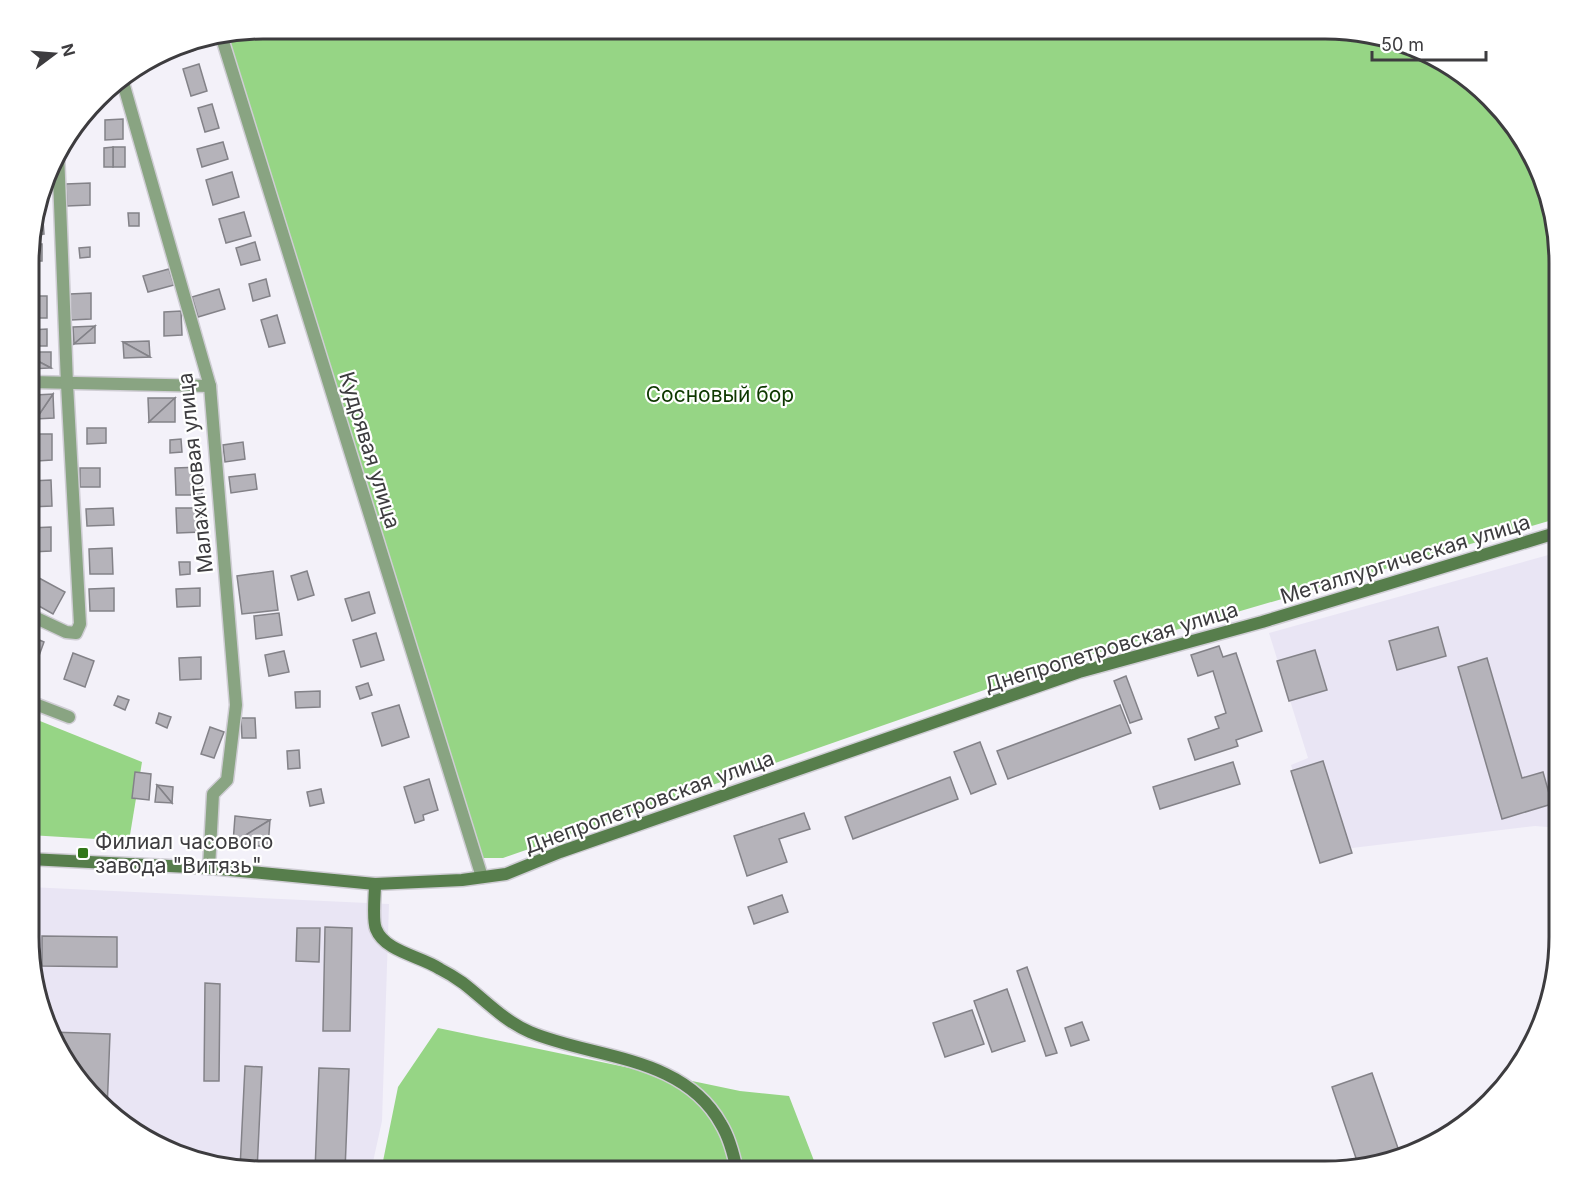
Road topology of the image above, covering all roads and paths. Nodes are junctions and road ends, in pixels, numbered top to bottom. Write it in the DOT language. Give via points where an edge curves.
graph roads {
  1 [pos="223,43"];
  2 [pos="124,87"];
  3 [pos="59,172"];
  4 [pos="39,382"];
  5 [pos="67,384"];
  6 [pos="210,386"];
  7 [pos="1549,535"];
  8 [pos="39,619"];
  9 [pos="1262,622"];
  10 [pos="39,705"];
  11 [pos="69,717"];
  12 [pos="39,860"];
  13 [pos="208,868"];
  14 [pos="482,877"];
  15 [pos="375,884"];
  16 [pos="734,1161"];
  1 -- 14 [label="street, Кудрявая улица"];
  2 -- 6 [label="street, Малахитовая улица"];
  3 -- 5 [label="street"];
  4 -- 5 [label="street"];
  5 -- 6 [label="street"];
  5 -- 8 [label="street" via="80,624 76,633 66,632"];
  6 -- 13 [label="street, Малахитовая улица" via="237,705 227,780 213,794"];
  7 -- 9 [label="street, Металлургическая улица"];
  9 -- 14 [label="street, Днепропетровская улица" via="1079,672 506,874"];
  10 -- 11 [label="street"];
  12 -- 13 [label="street, Днепропетровская улица"];
  13 -- 15 [label="street, Днепропетровская улица"];
  14 -- 15 [label="street, Днепропетровская улица"];
  15 -- 16 [label="street" via="375,928 385,942 463,983 528,1031 656,1068 684,1083 701,1096 722,1124"];
}
